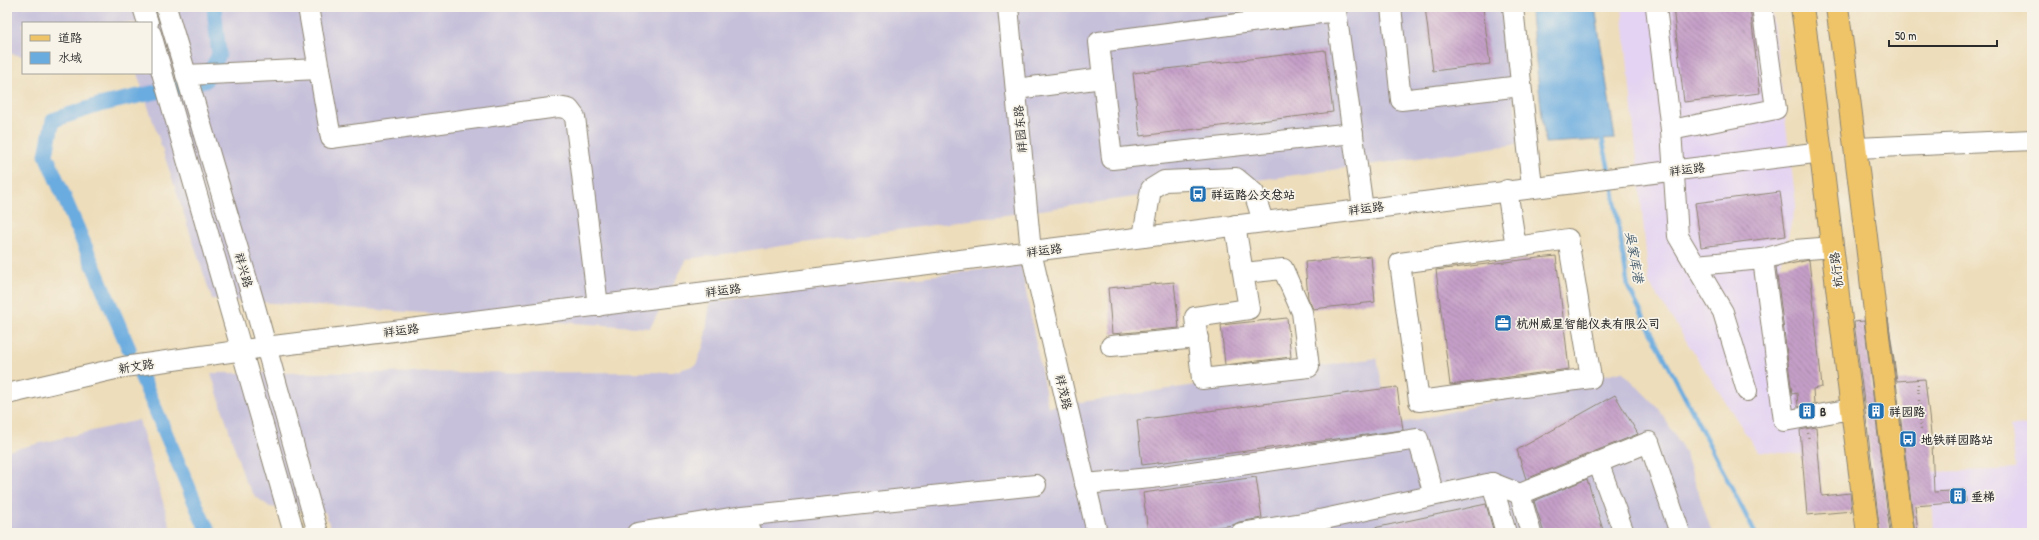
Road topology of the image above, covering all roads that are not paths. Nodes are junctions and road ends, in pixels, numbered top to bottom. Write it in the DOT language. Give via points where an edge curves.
graph roads {
  1 [pos="143,7"];
  2 [pos="166,7"];
  3 [pos="308,7"];
  4 [pos="1008,7"];
  5 [pos="1391,7"];
  6 [pos="1513,7"];
  7 [pos="1656,7"];
  8 [pos="1762,7"];
  9 [pos="1802,7"];
  10 [pos="1837,7"];
  11 [pos="1245,15"];
  12 [pos="148,22"];
  13 [pos="152,37"];
  14 [pos="319,69"];
  15 [pos="186,75"];
  16 [pos="1103,78"];
  17 [pos="1521,86"];
  18 [pos="1016,89"];
  19 [pos="1670,130"];
  20 [pos="1353,133"];
  21 [pos="2032,140"];
  22 [pos="1857,148"];
  23 [pos="1822,152"];
  24 [pos="1532,187"];
  25 [pos="1507,190"];
  26 [pos="1363,209"];
  27 [pos="1263,221"];
  28 [pos="1235,225"];
  29 [pos="1143,237"];
  30 [pos="1516,247"];
  31 [pos="1833,247"];
  32 [pos="1031,252"];
  33 [pos="1763,259"];
  34 [pos="1695,265"];
  35 [pos="1243,273"];
  36 [pos="598,306"];
  37 [pos="1198,338"];
  38 [pos="1112,346"];
  39 [pos="266,347"];
  40 [pos="242,350"];
  41 [pos="1747,391"];
  42 [pos="7,394"];
  43 [pos="1852,408"];
  44 [pos="1598,462"];
  45 [pos="1492,483"];
  46 [pos="1086,484"];
  47 [pos="1036,485"];
  48 [pos="1520,494"];
  49 [pos="1434,495"];
  50 [pos="747,525"];
  51 [pos="1316,527"];
  52 [pos="294,533"];
  53 [pos="318,533"];
  54 [pos="637,533"];
  55 [pos="1097,533"];
  56 [pos="1241,533"];
  57 [pos="1506,533"];
  58 [pos="1531,533"];
  59 [pos="1624,533"];
  60 [pos="1680,533"];
  61 [pos="1868,533"];
  62 [pos="1903,533"];
  1 -- 12 [label="street"];
  2 -- 15 [label="street, 祥兴路"];
  3 -- 14 [label="street"];
  4 -- 18 [label="street, 祥园东路"];
  5 -- 17 [label="street" via="1401,100"];
  6 -- 17 [label="street"];
  7 -- 19 [label="street"];
  8 -- 19 [label="street" via="1776,109"];
  9 -- 23 [label="main road, 杭行路"];
  10 -- 22 [label="main road"];
  11 -- 16 [label="street" via="1099,42"];
  11 -- 20 [label="street" via="1336,11"];
  13 -- 40 [label="street, 祥兴路"];
  14 -- 15 [label="street"];
  14 -- 36 [label="street" via="331,138 558,107 568,109 575,117"];
  15 -- 39 [label="street, 祥兴路"];
  16 -- 18 [label="street"];
  16 -- 20 [label="street" via="1112,159"];
  17 -- 24 [label="street"];
  18 -- 32 [label="street, 祥园东路"];
  19 -- 34 [label="street" via="1678,236"];
  20 -- 26 [label="street"];
  21 -- 22 [label="street"];
  22 -- 62 [label="main road"];
  23 -- 24 [label="street, 祥运路"];
  23 -- 31 [label="main road, 杭行路"];
  24 -- 25 [label="street, 祥运路"];
  25 -- 26 [label="street, 祥运路"];
  25 -- 30 [label="street"];
  26 -- 27 [label="street, 祥运路"];
  27 -- 28 [label="street, 祥运路"];
  27 -- 29 [label="street" via="1254,193 1236,178 1164,181 1151,189"];
  28 -- 29 [label="street, 祥运路"];
  28 -- 35 [label="street"];
  29 -- 32 [label="street, 祥运路"];
  30 -- 30 [label="street" via="1400,263 1419,401 1591,378 1568,239"];
  31 -- 33 [label="street" via="1795,250"];
  31 -- 43 [label="main road, 杭行路"];
  32 -- 36 [label="street, 祥运路"];
  32 -- 46 [label="street, 祥茂路"];
  33 -- 34 [label="street"];
  33 -- 43 [label="street" via="1784,421"];
  34 -- 41 [label="street" via="1724,312"];
  35 -- 37 [label="street" via="1249,309 1195,317"];
  35 -- 37 [label="street" via="1283,269 1302,312 1309,367 1202,379"];
  36 -- 39 [label="street, 祥运路"];
  37 -- 38 [label="street"];
  39 -- 40 [label="street, 新文路"];
  39 -- 53 [label="street, 祥兴路"];
  40 -- 42 [label="street, 新文路" via="124,367"];
  40 -- 52 [label="street, 祥兴路"];
  43 -- 61 [label="main road, 杭行路"];
  44 -- 48 [label="street"];
  44 -- 59 [label="street"];
  44 -- 60 [label="street" via="1649,442"];
  45 -- 48 [label="street"];
  45 -- 49 [label="street"];
  45 -- 57 [label="street"];
  46 -- 49 [label="street" via="1151,478 1418,439"];
  46 -- 55 [label="street, 祥茂路"];
  47 -- 50 [label="street"];
  48 -- 58 [label="street"];
  49 -- 51 [label="street"];
  50 -- 54 [label="street"];
  51 -- 56 [label="street"];
}
